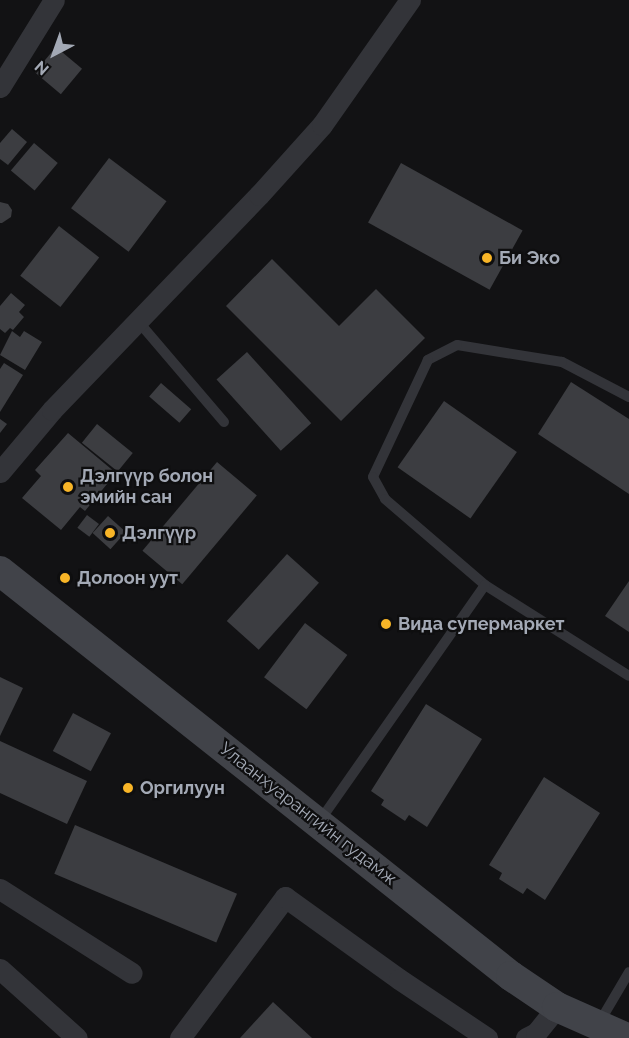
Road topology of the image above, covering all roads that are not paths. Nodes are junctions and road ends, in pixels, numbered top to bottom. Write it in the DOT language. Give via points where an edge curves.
graph roads {
  1 [pos="54,0"];
  2 [pos="410,0"];
  3 [pos="0,87"];
  4 [pos="137,320"];
  5 [pos="629,397"];
  6 [pos="224,422"];
  7 [pos="0,471"];
  8 [pos="0,572"];
  9 [pos="485,585"];
  10 [pos="629,676"];
  11 [pos="319,822"];
  12 [pos="0,889"];
  13 [pos="0,969"];
  14 [pos="629,972"];
  15 [pos="132,973"];
  16 [pos="557,1007"];
  17 [pos="598,1026"];
  18 [pos="77,1038"];
  19 [pos="180,1038"];
  20 [pos="487,1038"];
  21 [pos="526,1038"];
  22 [pos="627,1038"];
  1 -- 3 [label="street"];
  2 -- 4 [label="street" via="322,125"];
  4 -- 6 [label="lane"];
  4 -- 7 [label="street"];
  5 -- 9 [label="lane" via="562,362 457,345 428,360 373,477 385,499"];
  8 -- 11 [label="main road, Улаанхуарангийн гудамж"];
  9 -- 10 [label="lane"];
  9 -- 11 [label="lane"];
  11 -- 16 [label="main road, Улаанхуарангийн гудамж" via="511,976"];
  12 -- 15 [label="street"];
  13 -- 18 [label="street"];
  14 -- 17 [label="lane"];
  16 -- 17 [label="main road, Улаанхуарангийн гудамж"];
  16 -- 21 [label="street" via="536,1034"];
  17 -- 22 [label="main road, Улаанхуарангийн гудамж"];
  19 -- 20 [label="street" via="285,897"];
}
